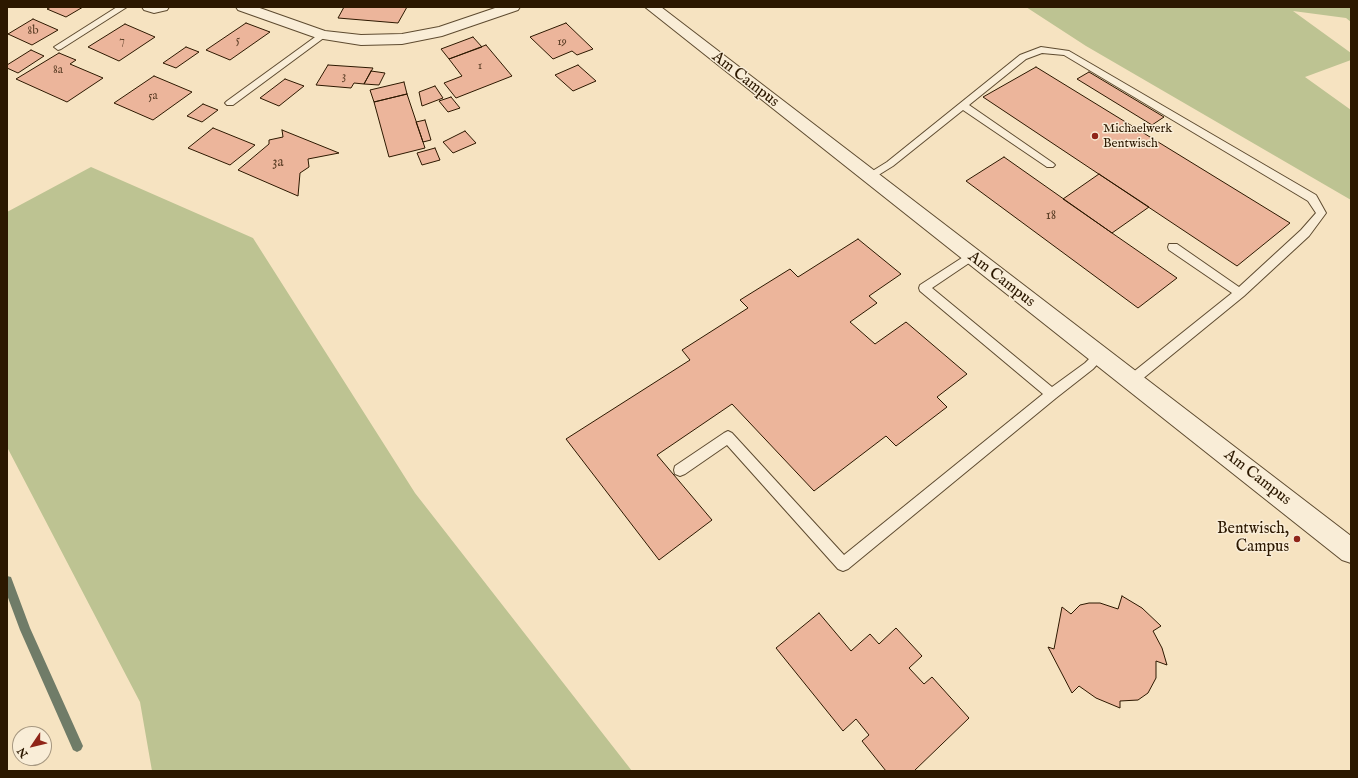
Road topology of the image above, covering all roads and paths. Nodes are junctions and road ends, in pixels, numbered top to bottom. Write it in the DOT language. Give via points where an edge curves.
graph roads {
  1 [pos="123,7"];
  2 [pos="149,7"];
  3 [pos="162,7"];
  4 [pos="243,7"];
  5 [pos="513,7"];
  6 [pos="652,7"];
  7 [pos="322,35"];
  8 [pos="58,47"];
  9 [pos="230,103"];
  10 [pos="962,105"];
  11 [pos="1050,165"];
  12 [pos="869,177"];
  13 [pos="1173,247"];
  14 [pos="971,256"];
  15 [pos="1240,293"];
  16 [pos="1099,356"];
  17 [pos="1131,381"];
  18 [pos="1052,394"];
  19 [pos="680,470"];
  20 [pos="1351,551"];
  1 -- 8 [label="lane"];
  2 -- 3 [label="street"];
  4 -- 7 [label="street"];
  5 -- 7 [label="street" via="442,31 402,39 362,40"];
  6 -- 12 [label="street, Am Campus"];
  7 -- 9 [label="lane"];
  10 -- 11 [label="lane"];
  10 -- 12 [label="lane" via="890,164"];
  10 -- 15 [label="lane" via="1023,57 1041,50 1066,53 1312,198 1321,213 1305,233"];
  12 -- 14 [label="street, Am Campus"];
  13 -- 15 [label="lane"];
  14 -- 16 [label="street, Am Campus"];
  14 -- 18 [label="lane" via="924,288"];
  15 -- 17 [label="lane"];
  16 -- 17 [label="street, Am Campus"];
  16 -- 18 [label="lane"];
  17 -- 20 [label="street, Am Campus"];
  18 -- 19 [label="lane" via="843,564 728,436"];
}
